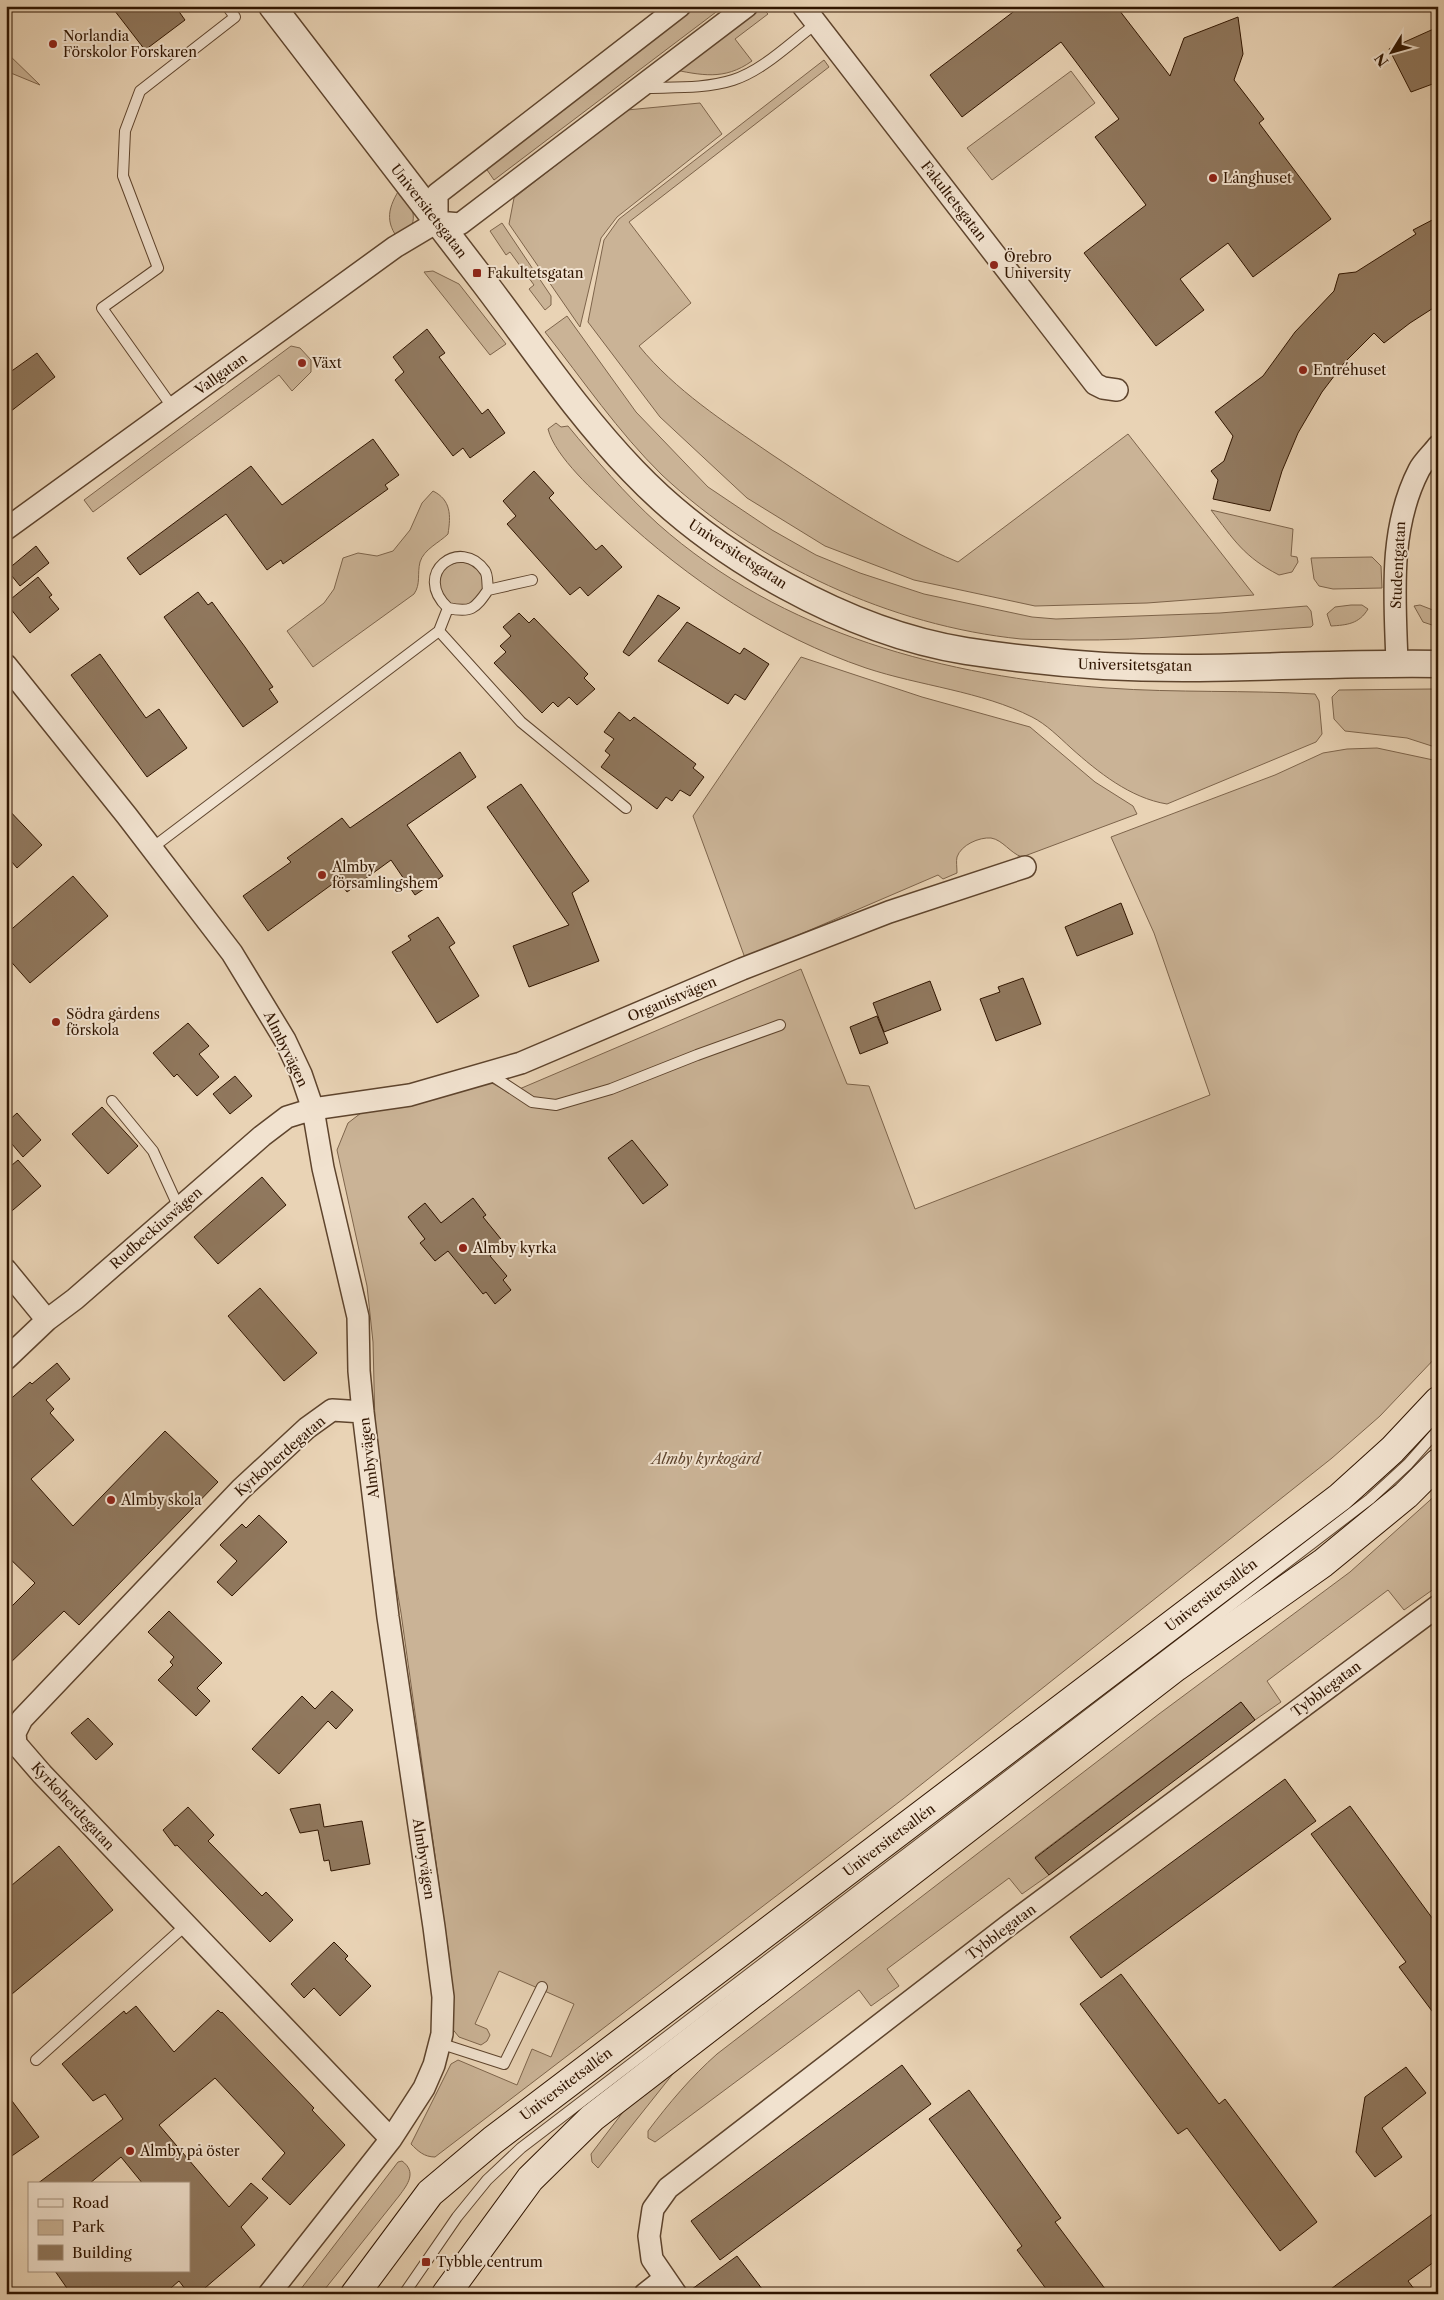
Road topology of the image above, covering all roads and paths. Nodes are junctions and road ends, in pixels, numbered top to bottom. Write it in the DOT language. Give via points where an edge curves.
graph roads {
  1 [pos="227,6"];
  2 [pos="272,6"];
  3 [pos="680,6"];
  4 [pos="747,6"];
  5 [pos="803,6"];
  6 [pos="817,23"];
  7 [pos="638,88"];
  8 [pos="437,222"];
  9 [pos="1117,390"];
  10 [pos="173,408"];
  11 [pos="1438,446"];
  12 [pos="6,529"];
  13 [pos="532,580"];
  14 [pos="488,590"];
  15 [pos="448,608"];
  16 [pos="439,631"];
  17 [pos="1397,663"];
  18 [pos="1438,664"];
  19 [pos="6,665"];
  20 [pos="626,808"];
  21 [pos="152,848"];
  22 [pos="1026,866"];
  23 [pos="780,1025"];
  24 [pos="487,1073"];
  25 [pos="112,1101"];
  26 [pos="313,1109"];
  27 [pos="179,1208"];
  28 [pos="6,1270"];
  29 [pos="47,1320"];
  30 [pos="6,1359"];
  31 [pos="1438,1401"];
  32 [pos="363,1412"];
  33 [pos="1438,1430"];
  34 [pos="1438,1463"];
  35 [pos="1438,1606"];
  36 [pos="186,1925"];
  37 [pos="542,1987"];
  38 [pos="440,2043"];
  39 [pos="36,2060"];
  40 [pos="391,2139"];
  41 [pos="670,2286"];
  42 [pos="269,2294"];
  43 [pos="355,2294"];
  44 [pos="404,2294"];
  45 [pos="446,2294"];
  46 [pos="645,2294"];
  1 -- 10 [label="lane" via="235,17 140,91 125,131 123,176 158,268 102,308"];
  2 -- 8 [label="street, Universitetsgatan"];
  3 -- 8 [label="street" via="437,194"];
  4 -- 7 [label="street"];
  5 -- 6 [label="street, Fakultetsgatan"];
  6 -- 7 [label="lane" via="753,71 734,80 707,86"];
  6 -- 9 [label="street, Fakultetsgatan" via="1095,384"];
  7 -- 8 [label="street" via="460,224"];
  8 -- 10 [label="street, Vallgatan" via="395,247"];
  8 -- 17 [label="street, Universitetsgatan" via="601,435 672,510 715,542 795,592 836,611 923,641 1031,660 1116,666"];
  10 -- 12 [label="street, Vallgatan"];
  11 -- 17 [label="street, Studentgatan" via="1420,469 1402,511 1395,596"];
  13 -- 14 [label="lane"];
  14 -- 15 [label="lane" via="476,607 463,611"];
  14 -- 15 [label="lane" via="486,572 474,560 459,556 447,560 436,571 433,585 438,599"];
  15 -- 16 [label="lane"];
  16 -- 20 [label="lane" via="520,722"];
  16 -- 21 [label="lane"];
  17 -- 18 [label="street, Universitetsgatan"];
  19 -- 21 [label="street, Almbyvägen"];
  21 -- 26 [label="street, Almbyvägen" via="232,953 262,1000 301,1074"];
  22 -- 24 [label="street, Organistvägen" via="879,916 742,969 521,1063"];
  23 -- 24 [label="lane" via="611,1089 556,1105 532,1102"];
  24 -- 26 [label="street, Organistvägen" via="410,1095"];
  25 -- 27 [label="lane" via="153,1151"];
  26 -- 27 [label="street, Rudbeckiusvägen" via="287,1117"];
  26 -- 32 [label="street, Almbyvägen" via="323,1168 358,1317"];
  27 -- 29 [label="street, Rudbeckiusvägen" via="76,1299"];
  28 -- 29 [label="street"];
  29 -- 30 [label="street, Rudbeckiusvägen"];
  31 -- 43 [label="main road, Universitetsallén" via="1392,1450 1340,1497 493,2140 430,2194"];
  32 -- 36 [label="street, Kyrkoherdegatan" via="332,1410 307,1428 247,1483 22,1719 15,1733 16,1744 42,1774"];
  32 -- 38 [label="street, Almbyvägen" via="388,1617 443,1997"];
  33 -- 44 [label="lane" via="1370,1499 520,2148 486,2180"];
  34 -- 45 [label="main road" via="1406,1495 1323,1563 1176,1667 592,2118 530,2179"];
  35 -- 41 [label="street, Tybblegatan" via="1009,1925 668,2188 653,2209 649,2236 652,2258"];
  36 -- 39 [label="lane"];
  36 -- 40 [label="street, Kyrkoherdegatan"];
  37 -- 38 [label="lane" via="504,2064"];
  38 -- 40 [label="street, Almbyvägen" via="424,2088"];
  40 -- 42 [label="street, Almbyvägen"];
  41 -- 46 [label="street, Tybblegatan"];
}
